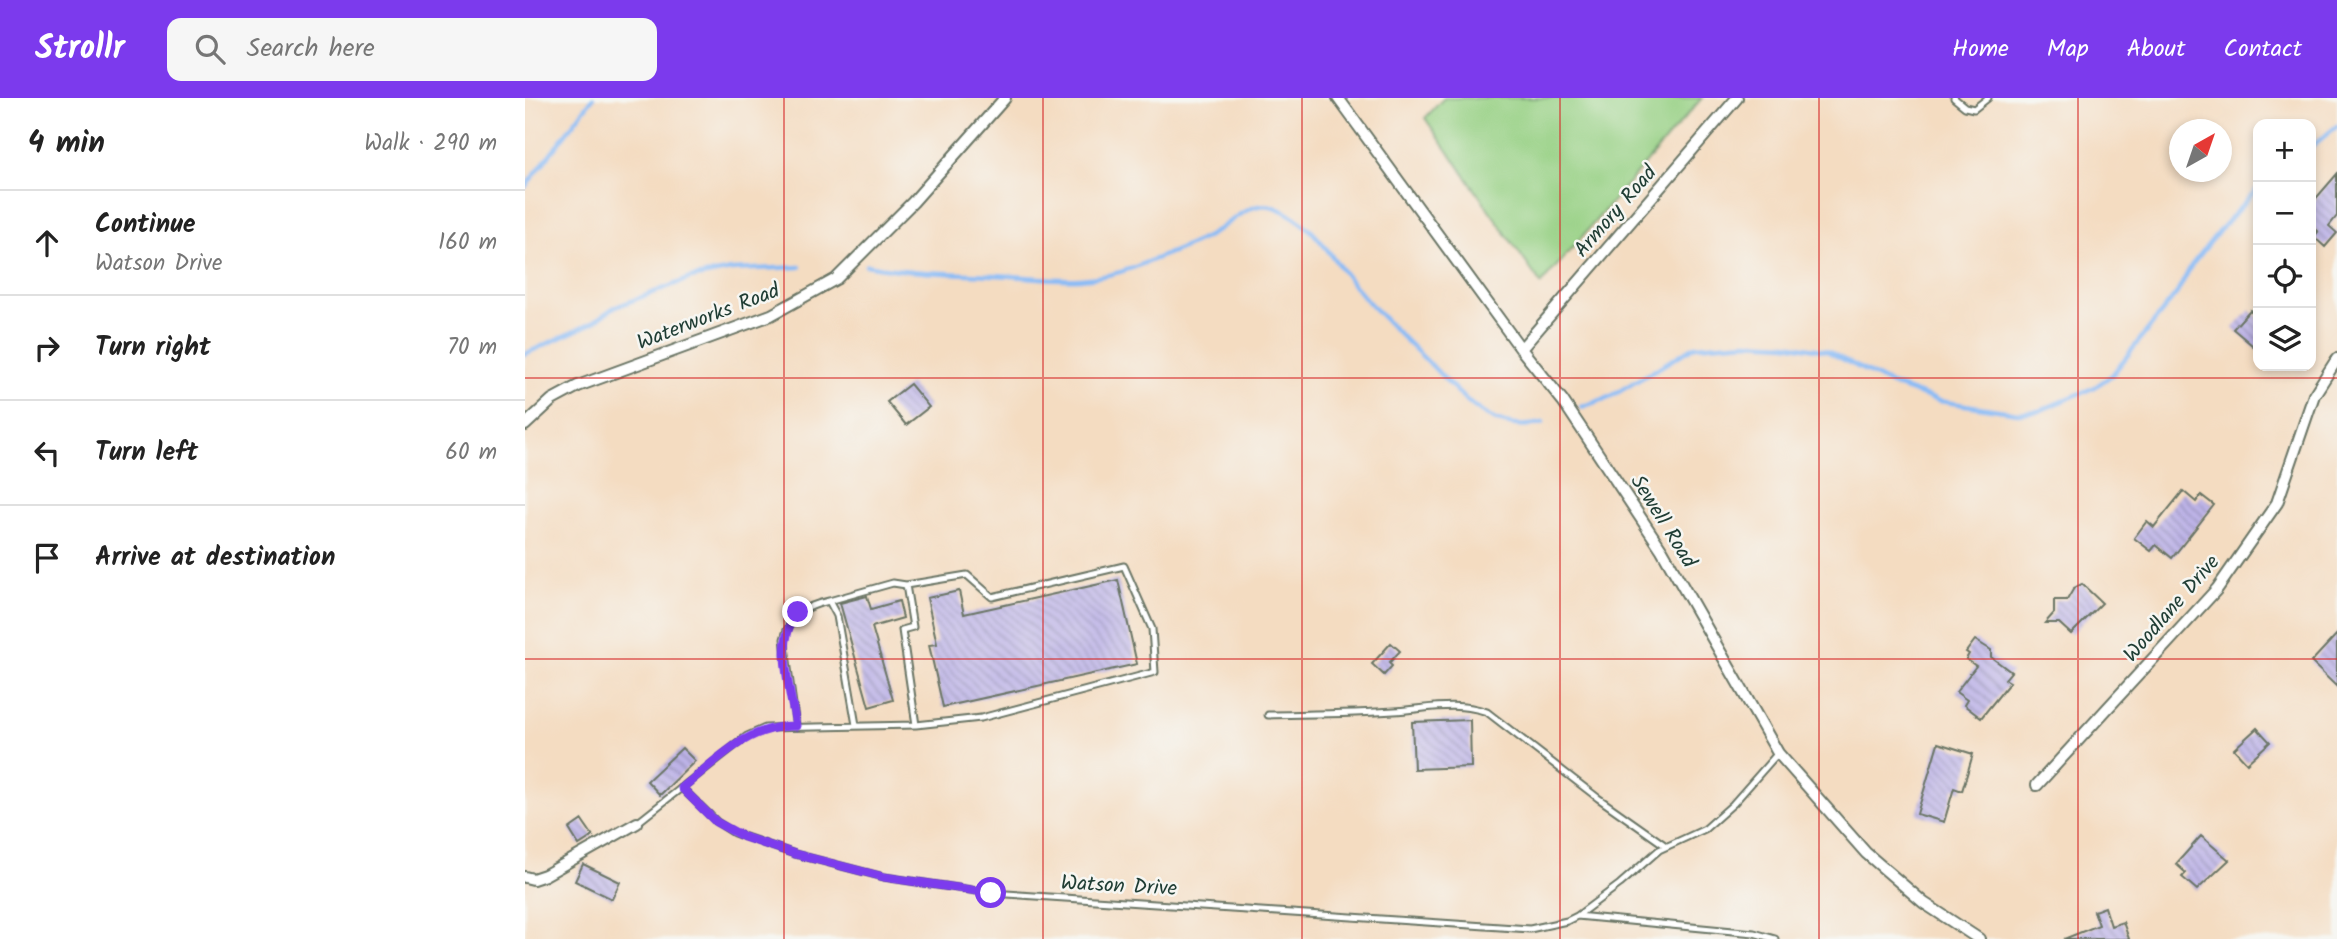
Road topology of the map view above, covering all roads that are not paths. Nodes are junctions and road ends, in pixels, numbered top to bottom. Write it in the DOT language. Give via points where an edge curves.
graph roads {
  1 [pos="1005,98"];
  2 [pos="1338,98"];
  3 [pos="1737,98"];
  4 [pos="1954,98"];
  5 [pos="1988,98"];
  6 [pos="1521,349"];
  7 [pos="2337,359"];
  8 [pos="525,425"];
  9 [pos="906,585"];
  10 [pos="829,601"];
  11 [pos="1268,715"];
  12 [pos="856,725"];
  13 [pos="916,725"];
  14 [pos="796,726"];
  15 [pos="1778,753"];
  16 [pos="2038,785"];
  17 [pos="682,788"];
  18 [pos="637,823"];
  19 [pos="1666,846"];
  20 [pos="525,877"];
  21 [pos="1577,916"];
  22 [pos="1775,939"];
  23 [pos="1979,939"];
  1 -- 8 [label="street, Waterworks Road" via="913,202 835,279 771,315 578,386 552,400"];
  2 -- 6 [label="street, Sewell Road"];
  3 -- 6 [label="street, Armory Road"];
  4 -- 5 [label="lane" via="1974,109"];
  6 -- 15 [label="street, Sewell Road" via="1563,401 1662,550"];
  7 -- 16 [label="street, Woodlane Drive" via="2314,395 2277,503 2217,589"];
  9 -- 10 [label="lane" via="893,583"];
  9 -- 13 [label="lane" via="913,627 902,631"];
  9 -- 13 [label="lane" via="967,575 992,597 1124,566 1152,629 1155,672 981,718"];
  10 -- 12 [label="lane" via="837,616"];
  10 -- 14 [label="lane" via="798,612 786,630"];
  11 -- 19 [label="lane" via="1449,705 1476,708"];
  12 -- 13 [label="lane"];
  12 -- 14 [label="lane"];
  14 -- 17 [label="lane" via="773,727 747,736"];
  15 -- 19 [label="lane" via="1723,815 1694,836"];
  15 -- 23 [label="street, Sewell Road" via="1865,853 1924,903"];
  17 -- 18 [label="lane"];
  17 -- 21 [label="lane, Watson Drive" via="716,822 757,842 884,877 991,893 1529,929"];
  18 -- 20 [label="street" via="545,875"];
  19 -- 21 [label="lane"];
  21 -- 22 [label="lane" via="1754,933"];
}
